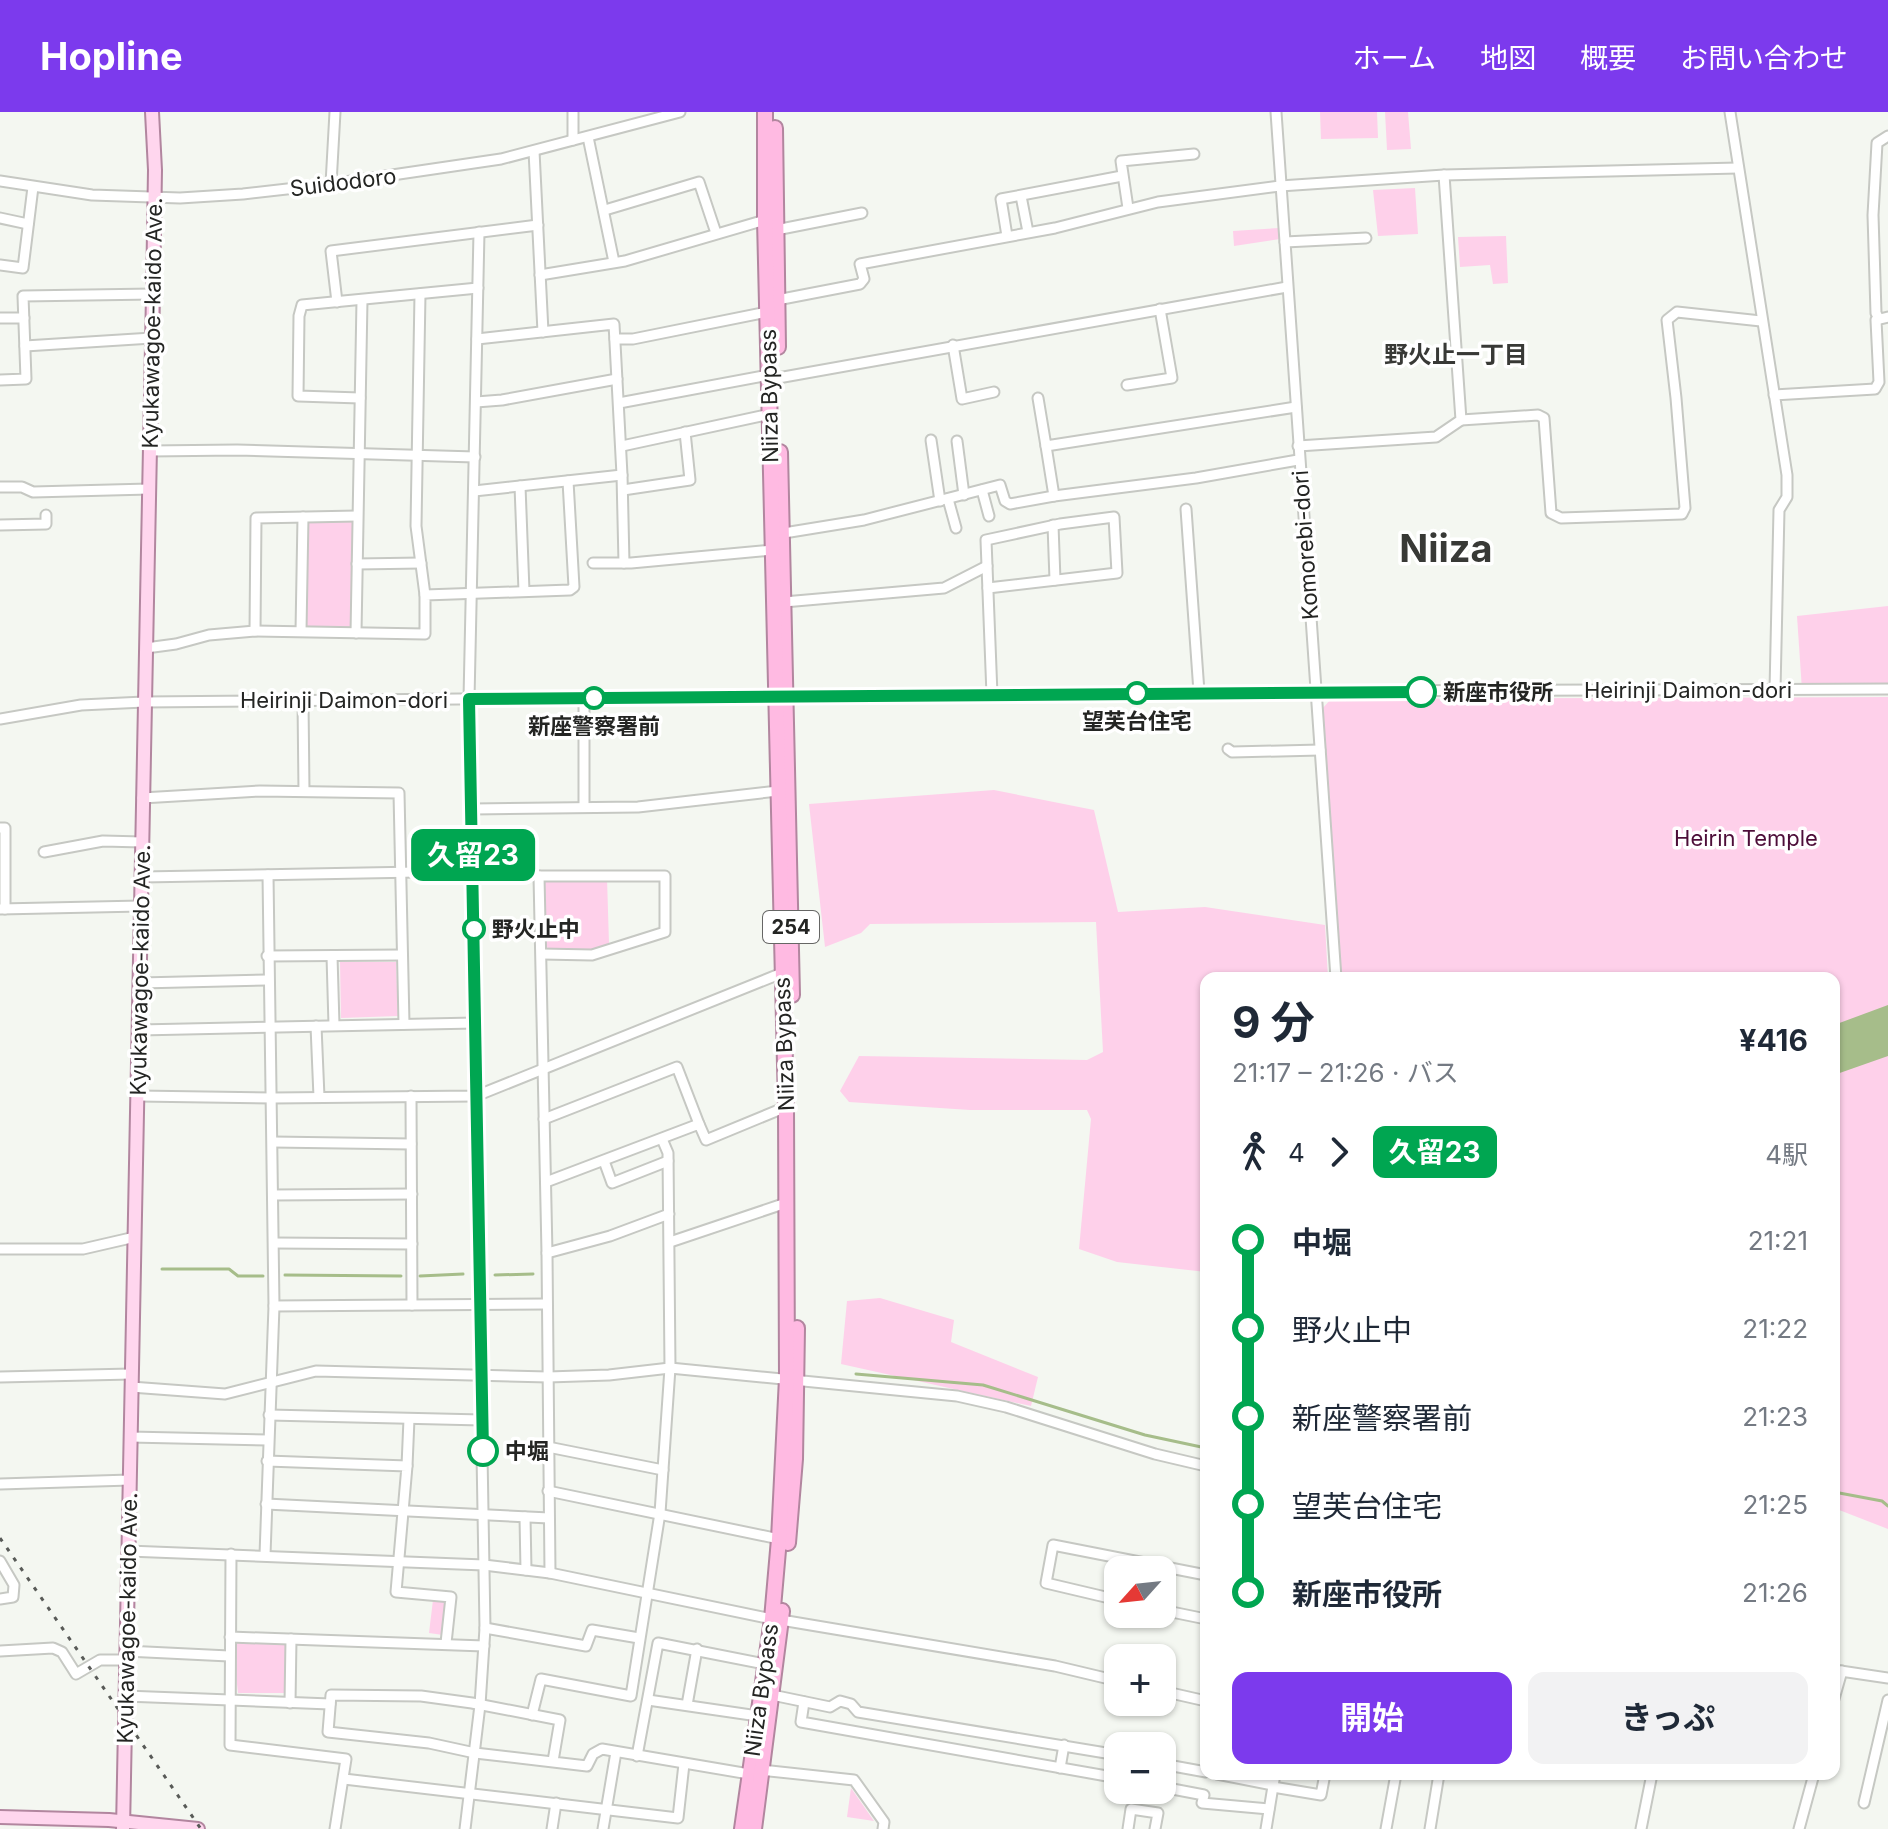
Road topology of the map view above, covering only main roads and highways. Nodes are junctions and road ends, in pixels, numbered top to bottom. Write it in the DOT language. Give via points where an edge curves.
graph roads {
  1 [pos="152,112"];
  2 [pos="765,112"];
  3 [pos="775,112"];
  4 [pos="770,225"];
  5 [pos="774,377"];
  6 [pos="781,696"];
  7 [pos="792,1378"];
  8 [pos="776,1619"];
  9 [pos="770,1665"];
  10 [pos="755,1772"];
  11 [pos="0,1817"];
  12 [pos="123,1825"];
  13 [pos="198,1829"];
  14 [pos="742,1829"];
  15 [pos="754,1829"];
  1 -- 12 [label="main road, Kyukawagoe-kaido Ave." via="153,294"];
  2 -- 4 [label="highway, Niiza Bypass / 254"];
  3 -- 4 [label="highway, Niiza Bypass / 254"];
  4 -- 5 [label="highway, Niiza Bypass / 254"];
  5 -- 6 [label="highway, Niiza Bypass / 254" via="784,533"];
  5 -- 6 [label="highway, Niiza Bypass / 254" via="772,550"];
  6 -- 7 [label="highway, Niiza Bypass / 254"];
  6 -- 7 [label="highway, Niiza Bypass / 254" via="778,791"];
  7 -- 8 [label="highway, Niiza Bypass / 254"];
  7 -- 8 [label="highway, Niiza Bypass / 254" via="795,1459"];
  8 -- 9 [label="highway, Niiza Bypass / 254"];
  9 -- 10 [label="highway, Niiza Bypass / 254" via="758,1716"];
  9 -- 10 [label="highway, Niiza Bypass / 254" via="772,1695"];
  10 -- 14 [label="highway, Niiza Bypass / 254"];
  10 -- 15 [label="highway, Niiza Bypass / 254"];
  11 -- 12 [label="main road"];
  12 -- 13 [label="main road"];
}
